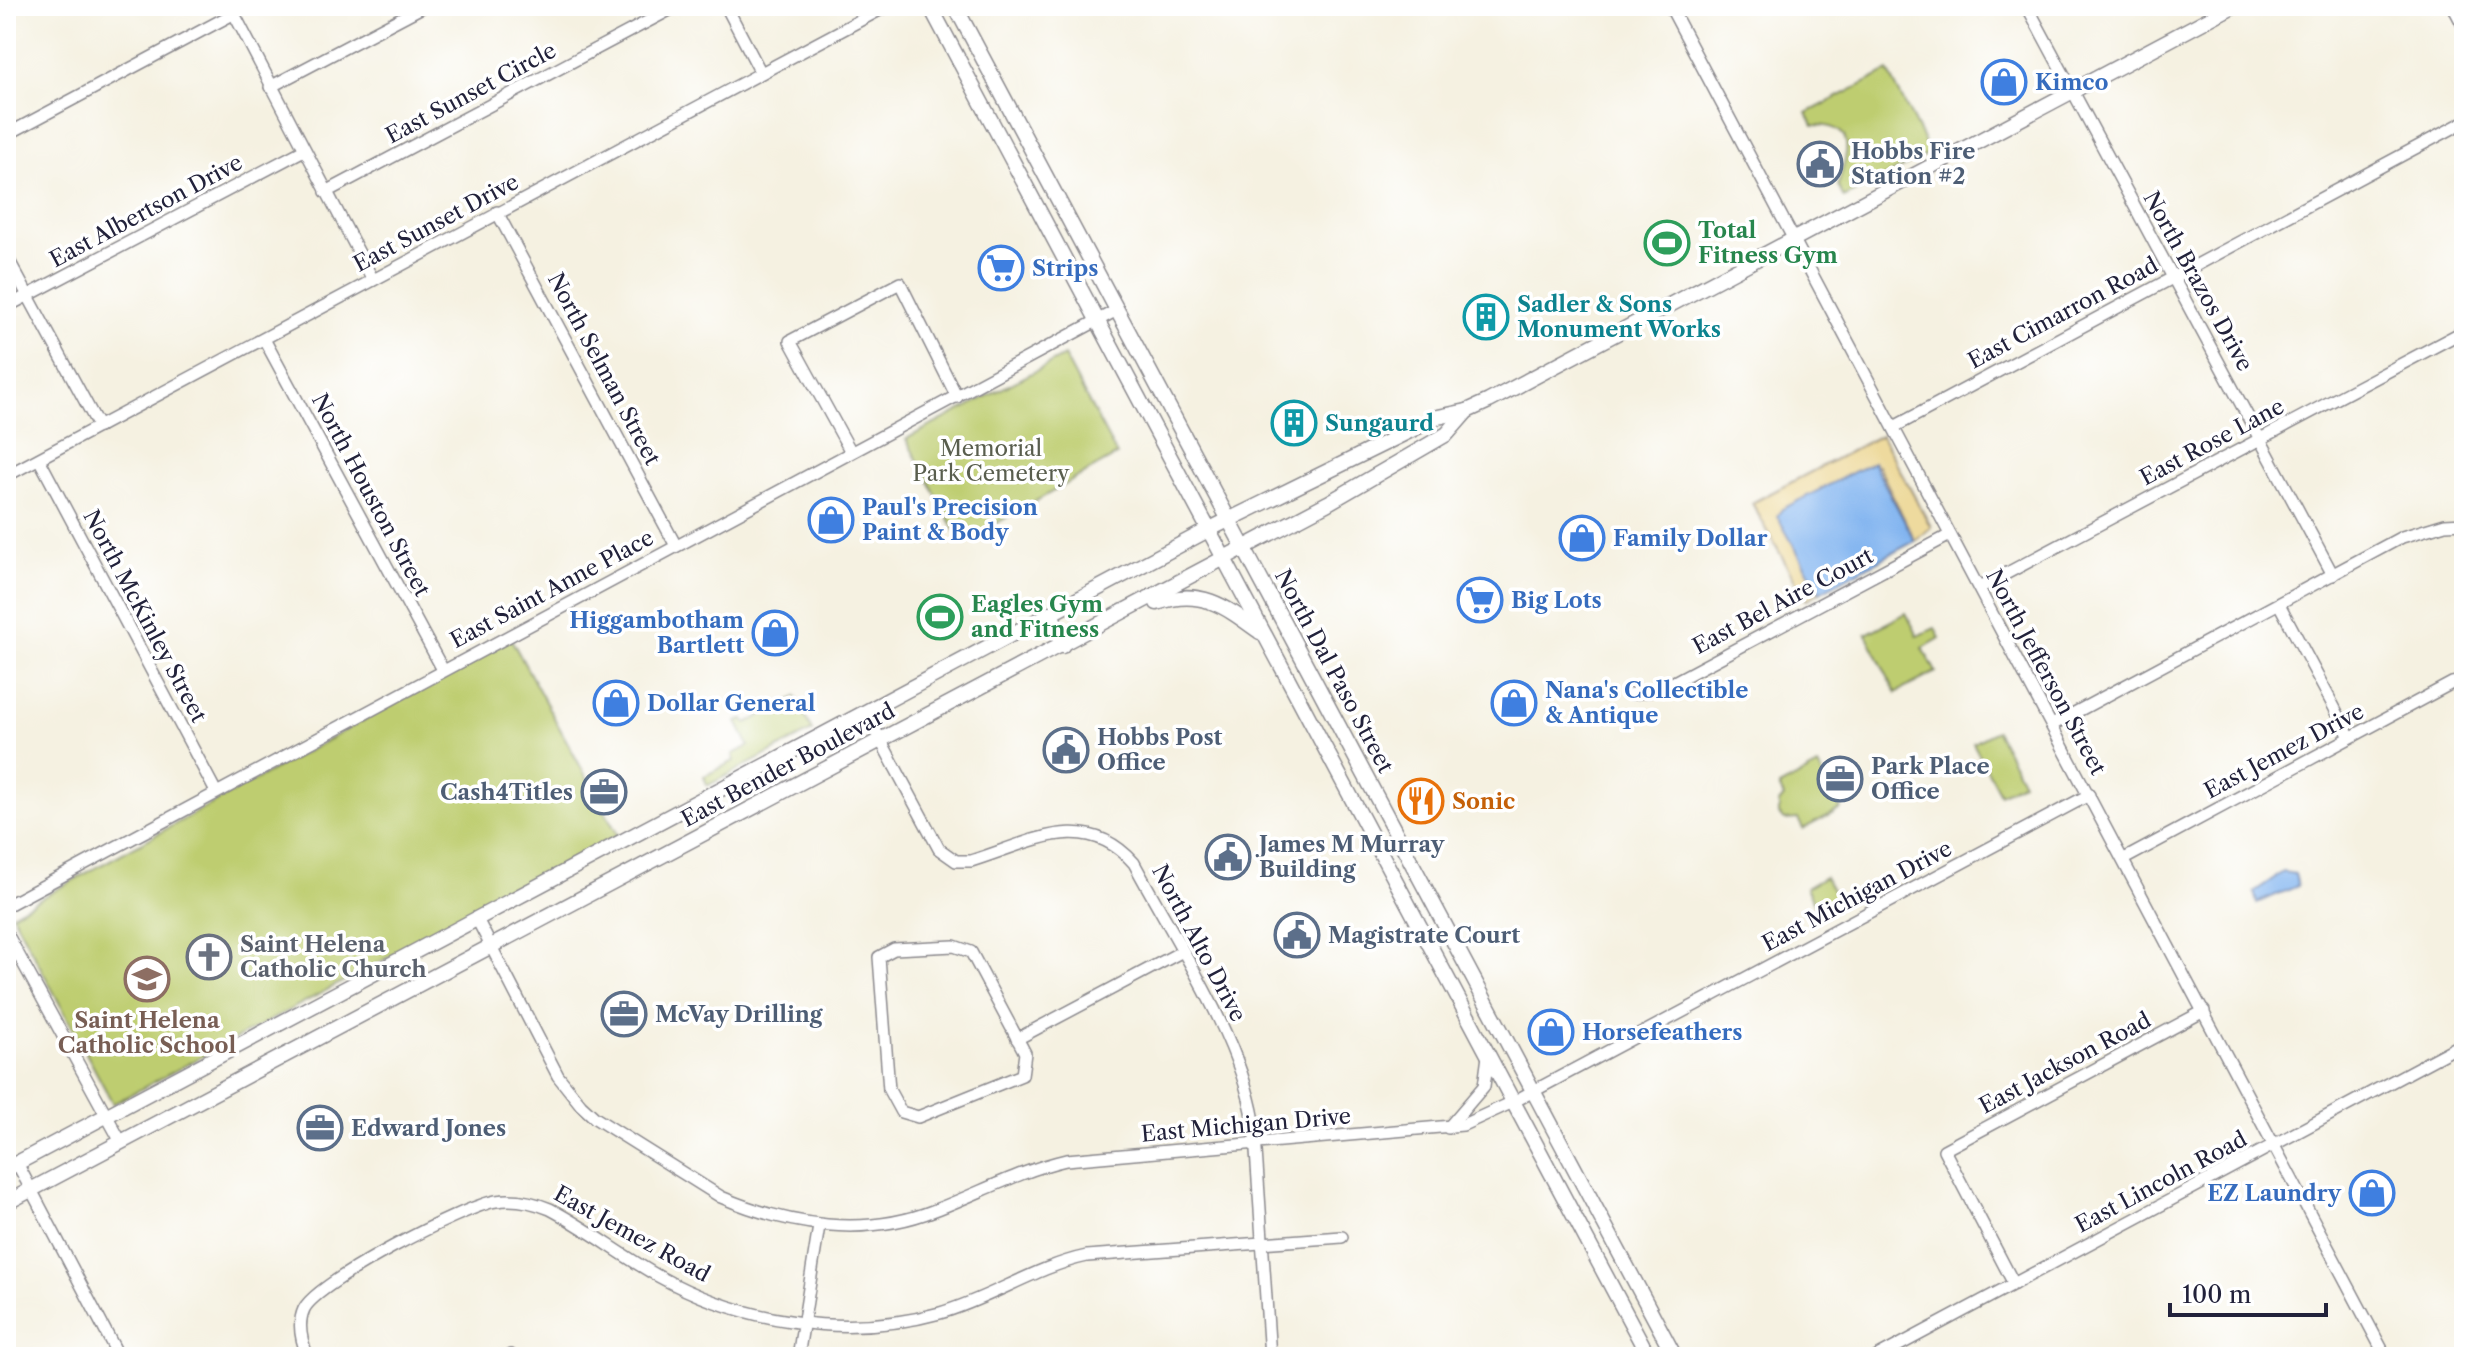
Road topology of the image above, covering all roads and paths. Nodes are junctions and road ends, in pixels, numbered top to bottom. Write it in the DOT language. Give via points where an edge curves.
graph roads {
  1 [pos="677,6"];
  2 [pos="726,6"];
  3 [pos="887,6"];
  4 [pos="930,6"];
  5 [pos="955,6"];
  6 [pos="1670,6"];
  7 [pos="2027,6"];
  8 [pos="2233,6"];
  9 [pos="2453,6"];
  10 [pos="420,7"];
  11 [pos="231,10"];
  12 [pos="2464,27"];
  13 [pos="761,73"];
  14 [pos="270,87"];
  15 [pos="2073,92"];
  16 [pos="2464,122"];
  17 [pos="6,135"];
  18 [pos="304,150"];
  19 [pos="326,192"];
  20 [pos="497,212"];
  21 [pos="1793,239"];
  22 [pos="6,255"];
  23 [pos="2175,277"];
  24 [pos="373,280"];
  25 [pos="27,296"];
  26 [pos="6,307"];
  27 [pos="1117,310"];
  28 [pos="1097,320"];
  29 [pos="2464,331"];
  30 [pos="264,339"];
  31 [pos="957,397"];
  32 [pos="1467,411"];
  33 [pos="99,427"];
  34 [pos="1894,427"];
  35 [pos="2261,439"];
  36 [pos="851,452"];
  37 [pos="39,459"];
  38 [pos="6,476"];
  39 [pos="1229,520"];
  40 [pos="2464,523"];
  41 [pos="1208,530"];
  42 [pos="1950,535"];
  43 [pos="676,546"];
  44 [pos="1244,548"];
  45 [pos="1224,558"];
  46 [pos="2333,575"];
  47 [pos="1979,588"];
  48 [pos="2279,604"];
  49 [pos="1137,606"];
  50 [pos="1052,614"];
  51 [pos="1264,635"];
  52 [pos="1062,646"];
  53 [pos="443,670"];
  54 [pos="2464,680"];
  55 [pos="1632,694"];
  56 [pos="866,713"];
  57 [pos="2052,725"];
  58 [pos="2350,737"];
  59 [pos="880,741"];
  60 [pos="216,792"];
  61 [pos="2089,795"];
  62 [pos="2124,859"];
  63 [pos="6,906"];
  64 [pos="477,919"];
  65 [pos="6,932"];
  66 [pos="490,947"];
  67 [pos="1181,952"];
  68 [pos="2204,1011"];
  69 [pos="1017,1039"];
  70 [pos="2464,1043"];
  71 [pos="1488,1056"];
  72 [pos="1533,1091"];
  73 [pos="1513,1102"];
  74 [pos="106,1115"];
  75 [pos="1448,1128"];
  76 [pos="121,1142"];
  77 [pos="1256,1143"];
  78 [pos="2275,1144"];
  79 [pos="11,1166"];
  80 [pos="31,1190"];
  81 [pos="6,1203"];
  82 [pos="819,1226"];
  83 [pos="1342,1237"];
  84 [pos="1261,1245"];
  85 [pos="2014,1284"];
  86 [pos="804,1324"];
  87 [pos="2381,1355"];
  88 [pos="119,1357"];
  89 [pos="308,1357"];
  90 [pos="798,1357"];
  91 [pos="1270,1357"];
  92 [pos="1649,1357"];
  93 [pos="1675,1357"];
  94 [pos="1877,1357"];
  1 -- 19 [label="street, East Sunset Circle"];
  2 -- 13 [label="street"];
  3 -- 13 [label="street, East Sunset Drive"];
  4 -- 28 [label="main road, North Dal Paso Street"];
  5 -- 27 [label="main road, North Dal Paso Street"];
  6 -- 21 [label="street, North Jefferson Street"];
  7 -- 15 [label="street, North Brazos Drive"];
  8 -- 15 [label="main road, East Bender Boulevard"];
  9 -- 12 [label="street"];
  10 -- 14 [label="street"];
  11 -- 14 [label="street"];
  11 -- 17 [label="street"];
  13 -- 20 [label="street, East Sunset Drive"];
  14 -- 18 [label="street"];
  15 -- 21 [label="main road, East Bender Boulevard"];
  15 -- 23 [label="street, North Brazos Drive"];
  16 -- 23 [label="street, East Cimarron Road"];
  18 -- 19 [label="street"];
  18 -- 25 [label="street, East Albertson Drive"];
  19 -- 24 [label="street"];
  20 -- 24 [label="street, East Sunset Drive"];
  20 -- 43 [label="street, North Selman Street"];
  21 -- 32 [label="main road, East Bender Boulevard"];
  21 -- 34 [label="street, North Jefferson Street"];
  22 -- 25 [label="street"];
  23 -- 34 [label="street, East Cimarron Road"];
  23 -- 35 [label="street, North Brazos Drive"];
  24 -- 30 [label="street, East Sunset Drive"];
  25 -- 26 [label="street, East Albertson Drive"];
  25 -- 33 [label="street"];
  27 -- 28 [label="street, East Saint Anne Place"];
  27 -- 39 [label="main road, North Dal Paso Street"];
  28 -- 31 [label="street, East Saint Anne Place"];
  28 -- 41 [label="main road, North Dal Paso Street"];
  29 -- 35 [label="street, East Rose Lane"];
  30 -- 33 [label="street, East Sunset Drive"];
  30 -- 53 [label="street, North Houston Street"];
  31 -- 36 [label="street, East Saint Anne Place"];
  31 -- 36 [label="street" via="900,283 790,341"];
  32 -- 39 [label="main road, East Bender Boulevard" via="1438,417"];
  32 -- 44 [label="main road, East Bender Boulevard" via="1447,434"];
  33 -- 37 [label="street, East Sunset Drive"];
  34 -- 42 [label="street, North Jefferson Street"];
  35 -- 46 [label="street, North Brazos Drive"];
  35 -- 47 [label="street, East Rose Lane"];
  36 -- 43 [label="street, East Saint Anne Place"];
  37 -- 38 [label="street, East Sunset Drive"];
  37 -- 60 [label="street, North McKinley Street"];
  39 -- 41 [label="main road, East Bender Boulevard"];
  39 -- 44 [label="main road, North Dal Paso Street"];
  40 -- 46 [label="street" via="2402,537"];
  41 -- 45 [label="main road, North Dal Paso Street"];
  41 -- 50 [label="main road, East Bender Boulevard"];
  42 -- 47 [label="street, North Jefferson Street"];
  42 -- 55 [label="street, East Bel Aire Court" via="1659,690"];
  43 -- 53 [label="street, East Saint Anne Place"];
  44 -- 45 [label="main road, East Bender Boulevard"];
  44 -- 72 [label="main road, North Dal Paso Street"];
  45 -- 49 [label="main road, East Bender Boulevard"];
  45 -- 51 [label="main road, North Dal Paso Street"];
  46 -- 48 [label="street"];
  47 -- 57 [label="street, North Jefferson Street"];
  48 -- 57 [label="street"];
  48 -- 58 [label="street"];
  49 -- 51 [label="main road" via="1186,596 1206,598 1231,609"];
  49 -- 52 [label="main road, East Bender Boulevard"];
  50 -- 52 [label="main road"];
  50 -- 56 [label="main road, East Bender Boulevard"];
  51 -- 71 [label="main road, North Dal Paso Street"];
  52 -- 59 [label="main road, East Bender Boulevard"];
  53 -- 60 [label="street, East Saint Anne Place"];
  54 -- 58 [label="street, East Jemez Drive"];
  56 -- 59 [label="street, North Alto Drive"];
  56 -- 64 [label="main road, East Bender Boulevard"];
  57 -- 61 [label="street, North Jefferson Street"];
  58 -- 62 [label="street, East Jemez Drive"];
  59 -- 66 [label="main road, East Bender Boulevard"];
  59 -- 67 [label="street, North Alto Drive" via="939,849 948,856 971,861 1069,832 1110,841 1134,863"];
  60 -- 63 [label="street, East Saint Anne Place"];
  61 -- 62 [label="street, North Jefferson Street"];
  61 -- 72 [label="street, East Michigan Drive"];
  62 -- 68 [label="street, North Jefferson Street"];
  64 -- 66 [label="street, East Michigan Drive"];
  64 -- 74 [label="main road, East Bender Boulevard"];
  65 -- 74 [label="street"];
  66 -- 76 [label="main road, East Bender Boulevard"];
  66 -- 82 [label="street, East Michigan Drive" via="558,1076 595,1118 721,1197"];
  67 -- 69 [label="street"];
  67 -- 77 [label="street, North Alto Drive" via="1243,1071"];
  68 -- 78 [label="street, North Jefferson Street"];
  68 -- 85 [label="street, East Jackson Road" via="1944,1150"];
  69 -- 69 [label="street" via="1025,1053 1022,1075 932,1114 901,1112 889,1090 879,957 894,949 954,946 971,952"];
  70 -- 78 [label="street, East Lincoln Road"];
  71 -- 73 [label="main road, North Dal Paso Street"];
  71 -- 75 [label="street" via="1484,1086"];
  72 -- 73 [label="street, East Michigan Drive"];
  72 -- 93 [label="main road, North Dal Paso Street"];
  73 -- 75 [label="street, East Michigan Drive"];
  73 -- 92 [label="main road, North Dal Paso Street"];
  74 -- 76 [label="street"];
  74 -- 79 [label="main road, East Bender Boulevard"];
  75 -- 77 [label="street, East Michigan Drive"];
  76 -- 80 [label="main road, East Bender Boulevard"];
  77 -- 82 [label="street, East Michigan Drive" via="1066,1160 1021,1172 921,1215 880,1224"];
  77 -- 84 [label="street, North Alto Drive"];
  78 -- 85 [label="street, East Lincoln Road"];
  78 -- 87 [label="street, North Jefferson Street"];
  79 -- 80 [label="street"];
  80 -- 81 [label="main road, East Bender Boulevard"];
  80 -- 88 [label="street"];
  82 -- 86 [label="street"];
  83 -- 84 [label="street, East Jemez Road"];
  84 -- 86 [label="street, East Jemez Road" via="1087,1256 964,1306 913,1320"];
  84 -- 91 [label="street, North Alto Drive"];
  85 -- 94 [label="street, East Lincoln Road"];
  86 -- 89 [label="street, East Jemez Road" via="694,1294 576,1222 535,1203 498,1201 470,1209 332,1281 311,1298 303,1312"];
  86 -- 90 [label="street"];
}
